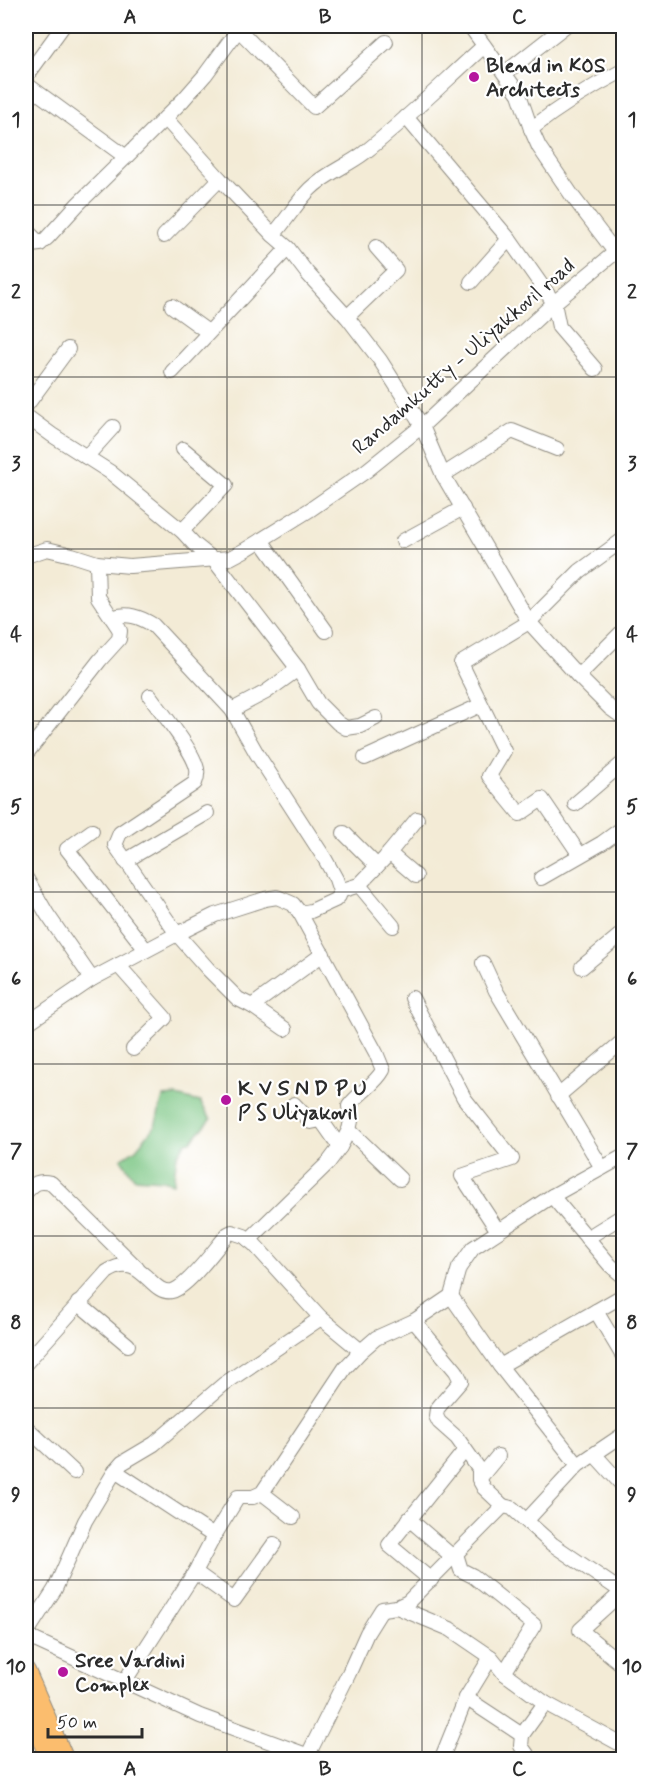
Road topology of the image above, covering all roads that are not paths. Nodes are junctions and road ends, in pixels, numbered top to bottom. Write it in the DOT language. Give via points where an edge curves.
graph roads {
  1 [pos="63,26"];
  2 [pos="470,26"];
  3 [pos="566,26"];
  4 [pos="240,28"];
  5 [pos="386,42"];
  6 [pos="484,45"];
  7 [pos="624,70"];
  8 [pos="504,73"];
  9 [pos="26,77"];
  10 [pos="26,84"];
  11 [pos="406,117"];
  12 [pos="165,118"];
  13 [pos="531,129"];
  14 [pos="126,158"];
  15 [pos="220,179"];
  16 [pos="26,231"];
  17 [pos="273,235"];
  18 [pos="164,236"];
  19 [pos="509,239"];
  20 [pos="26,243"];
  21 [pos="40,244"];
  22 [pos="376,247"];
  23 [pos="288,248"];
  24 [pos="620,248"];
  25 [pos="471,282"];
  26 [pos="554,303"];
  27 [pos="172,306"];
  28 [pos="346,317"];
  29 [pos="208,332"];
  30 [pos="68,349"];
  31 [pos="595,369"];
  32 [pos="172,372"];
  33 [pos="26,406"];
  34 [pos="26,416"];
  35 [pos="422,426"];
  36 [pos="113,427"];
  37 [pos="183,449"];
  38 [pos="557,449"];
  39 [pos="86,457"];
  40 [pos="443,476"];
  41 [pos="463,508"];
  42 [pos="182,531"];
  43 [pos="624,539"];
  44 [pos="261,540"];
  45 [pos="403,541"];
  46 [pos="26,556"];
  47 [pos="214,560"];
  48 [pos="97,563"];
  49 [pos="112,618"];
  50 [pos="529,622"];
  51 [pos="624,630"];
  52 [pos="326,631"];
  53 [pos="298,669"];
  54 [pos="578,676"];
  55 [pos="150,696"];
  56 [pos="481,705"];
  57 [pos="232,710"];
  58 [pos="376,718"];
  59 [pos="624,718"];
  60 [pos="26,754"];
  61 [pos="365,758"];
  62 [pos="624,762"];
  63 [pos="575,804"];
  64 [pos="207,813"];
  65 [pos="417,819"];
  66 [pos="624,827"];
  67 [pos="92,831"];
  68 [pos="345,832"];
  69 [pos="389,853"];
  70 [pos="580,855"];
  71 [pos="124,861"];
  72 [pos="377,866"];
  73 [pos="416,876"];
  74 [pos="26,878"];
  75 [pos="542,878"];
  76 [pos="359,885"];
  77 [pos="339,891"];
  78 [pos="300,913"];
  79 [pos="393,926"];
  80 [pos="624,932"];
  81 [pos="177,934"];
  82 [pos="146,950"];
  83 [pos="322,954"];
  84 [pos="483,963"];
  85 [pos="118,965"];
  86 [pos="582,967"];
  87 [pos="92,979"];
  88 [pos="412,998"];
  89 [pos="252,1006"];
  90 [pos="26,1024"];
  91 [pos="285,1029"];
  92 [pos="624,1040"];
  93 [pos="133,1049"];
  94 [pos="558,1096"];
  95 [pos="294,1104"];
  96 [pos="349,1130"];
  97 [pos="340,1147"];
  98 [pos="624,1156"];
  99 [pos="602,1168"];
  100 [pos="400,1179"];
  101 [pos="26,1191"];
  102 [pos="552,1196"];
  103 [pos="624,1215"];
  104 [pos="498,1231"];
  105 [pos="587,1238"];
  106 [pos="249,1240"];
  107 [pos="140,1271"];
  108 [pos="624,1277"];
  109 [pos="624,1294"];
  110 [pos="451,1296"];
  111 [pos="78,1303"];
  112 [pos="596,1311"];
  113 [pos="321,1318"];
  114 [pos="414,1321"];
  115 [pos="128,1345"];
  116 [pos="361,1351"];
  117 [pos="624,1358"];
  118 [pos="26,1363"];
  119 [pos="500,1366"];
  120 [pos="26,1427"];
  121 [pos="624,1434"];
  122 [pos="465,1450"];
  123 [pos="595,1455"];
  124 [pos="498,1456"];
  125 [pos="578,1465"];
  126 [pos="115,1471"];
  127 [pos="74,1472"];
  128 [pos="479,1479"];
  129 [pos="624,1487"];
  130 [pos="262,1493"];
  131 [pos="503,1506"];
  132 [pos="293,1517"];
  133 [pos="409,1519"];
  134 [pos="527,1520"];
  135 [pos="214,1536"];
  136 [pos="274,1544"];
  137 [pos="455,1556"];
  138 [pos="195,1572"];
  139 [pos="431,1580"];
  140 [pos="623,1592"];
  141 [pos="398,1607"];
  142 [pos="26,1635"];
  143 [pos="491,1657"];
  144 [pos="624,1666"];
  145 [pos="26,1671"];
  146 [pos="504,1673"];
  147 [pos="124,1682"];
  148 [pos="466,1698"];
  149 [pos="26,1701"];
  150 [pos="545,1703"];
  151 [pos="522,1735"];
  152 [pos="624,1746"];
  153 [pos="314,1757"];
  154 [pos="50,1760"];
  155 [pos="64,1760"];
  156 [pos="441,1760"];
  157 [pos="531,1760"];
  1 -- 9 [label="street"];
  2 -- 6 [label="street"];
  3 -- 8 [label="street"];
  4 -- 5 [label="street" via="314,107"];
  4 -- 12 [label="street" via="205,75"];
  6 -- 8 [label="street"];
  6 -- 11 [label="street"];
  7 -- 13 [label="street" via="586,90"];
  8 -- 13 [label="street" via="519,94"];
  10 -- 14 [label="street"];
  11 -- 17 [label="street" via="362,155 312,187"];
  11 -- 19 [label="street"];
  12 -- 14 [label="street"];
  12 -- 15 [label="street"];
  13 -- 24 [label="street" via="573,197"];
  14 -- 21 [label="street"];
  15 -- 17 [label="street"];
  15 -- 18 [label="street"];
  16 -- 21 [label="street"];
  17 -- 23 [label="street"];
  19 -- 25 [label="street"];
  19 -- 26 [label="street"];
  20 -- 21 [label="street"];
  22 -- 28 [label="street" via="396,270"];
  23 -- 28 [label="street"];
  23 -- 29 [label="street"];
  24 -- 26 [label="street, Randamkutty - Uliyakkovil road"];
  26 -- 31 [label="street" via="559,327"];
  26 -- 35 [label="street, Randamkutty - Uliyakkovil road"];
  27 -- 29 [label="street"];
  28 -- 35 [label="street" via="380,360"];
  29 -- 32 [label="street"];
  30 -- 33 [label="street"];
  34 -- 39 [label="street"];
  35 -- 40 [label="street"];
  35 -- 44 [label="street, Randamkutty - Uliyakkovil road" via="366,471"];
  36 -- 39 [label="street"];
  37 -- 42 [label="street" via="226,485"];
  38 -- 40 [label="street" via="512,430"];
  39 -- 42 [label="street"];
  40 -- 41 [label="street"];
  41 -- 45 [label="street"];
  41 -- 50 [label="street"];
  42 -- 47 [label="street"];
  43 -- 50 [label="street" via="580,571"];
  44 -- 47 [label="street, Randamkutty - Uliyakkovil road" via="230,558"];
  44 -- 52 [label="street"];
  46 -- 48 [label="street, Randamkutty - Uliyakkovil road" via="47,549"];
  47 -- 48 [label="street, Randamkutty - Uliyakkovil road" via="130,566"];
  47 -- 53 [label="street"];
  48 -- 49 [label="street" via="98,597"];
  49 -- 57 [label="street" via="121,614 140,617 153,625"];
  49 -- 60 [label="street" via="120,631 119,639"];
  50 -- 54 [label="street"];
  50 -- 56 [label="street" via="461,663"];
  51 -- 54 [label="street"];
  53 -- 57 [label="street"];
  53 -- 58 [label="street" via="318,703 338,723 346,728"];
  54 -- 59 [label="street"];
  55 -- 71 [label="street" via="188,750 198,778 120,833 115,845"];
  56 -- 61 [label="street"];
  56 -- 70 [label="street" via="504,751 489,776 520,814 542,799"];
  57 -- 77 [label="street" via="326,859"];
  62 -- 63 [label="street"];
  64 -- 71 [label="street"];
  65 -- 69 [label="street"];
  66 -- 70 [label="street"];
  67 -- 82 [label="street" via="67,849"];
  68 -- 72 [label="street"];
  69 -- 72 [label="street"];
  69 -- 73 [label="street"];
  70 -- 75 [label="street"];
  71 -- 81 [label="street"];
  72 -- 76 [label="street"];
  74 -- 87 [label="street"];
  76 -- 77 [label="street"];
  76 -- 79 [label="street"];
  77 -- 78 [label="street" via="335,900"];
  78 -- 81 [label="street" via="285,899 265,899 215,915"];
  78 -- 83 [label="street"];
  80 -- 86 [label="street"];
  81 -- 82 [label="street"];
  81 -- 89 [label="street" via="238,999"];
  82 -- 85 [label="street"];
  83 -- 89 [label="street"];
  83 -- 96 [label="street" via="383,1070 349,1106"];
  84 -- 94 [label="street"];
  85 -- 87 [label="street"];
  85 -- 93 [label="street" via="165,1018"];
  87 -- 90 [label="street"];
  88 -- 104 [label="street" via="464,1098 512,1159 462,1176"];
  89 -- 91 [label="street"];
  92 -- 94 [label="street"];
  94 -- 99 [label="street"];
  95 -- 97 [label="street" via="311,1122 321,1120"];
  96 -- 97 [label="street"];
  96 -- 100 [label="street"];
  97 -- 106 [label="street"];
  98 -- 99 [label="street"];
  99 -- 102 [label="street"];
  101 -- 107 [label="street" via="41,1180 51,1183"];
  102 -- 104 [label="street"];
  102 -- 105 [label="street"];
  103 -- 105 [label="street"];
  104 -- 110 [label="street" via="473,1248 459,1268"];
  105 -- 108 [label="street"];
  106 -- 107 [label="street" via="238,1233 228,1234 191,1277 172,1291 164,1291"];
  106 -- 113 [label="street"];
  107 -- 111 [label="street" via="116,1265"];
  109 -- 112 [label="street"];
  110 -- 114 [label="street"];
  110 -- 119 [label="street"];
  111 -- 115 [label="street"];
  111 -- 118 [label="street"];
  112 -- 117 [label="street"];
  112 -- 119 [label="street"];
  113 -- 116 [label="street"];
  113 -- 126 [label="street" via="224,1383 154,1444"];
  114 -- 116 [label="street" via="376,1338"];
  114 -- 122 [label="street" via="461,1381 437,1409 436,1416"];
  116 -- 130 [label="street" via="345,1368"];
  119 -- 125 [label="street"];
  120 -- 127 [label="street"];
  121 -- 123 [label="street"];
  122 -- 128 [label="street" via="479,1469"];
  122 -- 133 [label="street"];
  123 -- 125 [label="street"];
  123 -- 129 [label="street"];
  124 -- 128 [label="street"];
  125 -- 134 [label="street"];
  126 -- 135 [label="street"];
  126 -- 142 [label="street" via="85,1521 55,1588"];
  128 -- 131 [label="street"];
  130 -- 132 [label="street"];
  130 -- 135 [label="street" via="238,1497"];
  131 -- 134 [label="street"];
  131 -- 137 [label="street"];
  133 -- 137 [label="street"];
  133 -- 139 [label="street" via="389,1545"];
  134 -- 140 [label="street" via="552,1544"];
  135 -- 138 [label="street"];
  136 -- 138 [label="street" via="234,1600"];
  137 -- 139 [label="street"];
  137 -- 146 [label="street" via="461,1570 534,1625"];
  138 -- 147 [label="street"];
  139 -- 141 [label="street"];
  140 -- 144 [label="street" via="580,1630"];
  141 -- 143 [label="street" via="450,1629"];
  141 -- 153 [label="street" via="382,1609 367,1633"];
  142 -- 147 [label="street"];
  143 -- 146 [label="street"];
  143 -- 148 [label="street"];
  145 -- 155 [label="main road"];
  146 -- 150 [label="street"];
  147 -- 153 [label="street" via="200,1716"];
  148 -- 151 [label="street"];
  148 -- 156 [label="street"];
  149 -- 154 [label="main road"];
  150 -- 151 [label="street"];
  150 -- 152 [label="street"];
  151 -- 157 [label="street" via="521,1746"];
}
